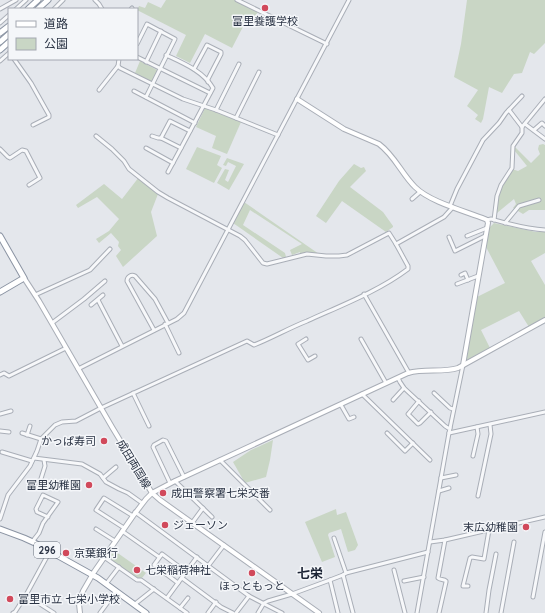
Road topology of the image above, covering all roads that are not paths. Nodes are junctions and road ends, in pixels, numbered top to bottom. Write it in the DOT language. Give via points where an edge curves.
graph roads {
  1 [pos="16,0"];
  2 [pos="26,0"];
  3 [pos="38,0"];
  4 [pos="48,0"];
  5 [pos="52,0"];
  6 [pos="63,0"];
  7 [pos="95,0"];
  8 [pos="237,0"];
  9 [pos="350,0"];
  10 [pos="17,8"];
  11 [pos="29,8"];
  12 [pos="39,8"];
  13 [pos="44,8"];
  14 [pos="55,8"];
  15 [pos="102,8"];
  16 [pos="0,9"];
  17 [pos="8,16"];
  18 [pos="0,23"];
  19 [pos="8,27"];
  20 [pos="161,32"];
  21 [pos="0,33"];
  22 [pos="138,33"];
  23 [pos="8,35"];
  24 [pos="142,35"];
  25 [pos="0,42"];
  26 [pos="138,42"];
  27 [pos="8,43"];
  28 [pos="327,44"];
  29 [pos="0,50"];
  30 [pos="8,54"];
  31 [pos="166,55"];
  32 [pos="138,58"];
  33 [pos="0,60"];
  34 [pos="15,60"];
  35 [pos="119,60"];
  36 [pos="146,62"];
  37 [pos="239,64"];
  38 [pos="118,66"];
  39 [pos="160,69"];
  40 [pos="194,69"];
  41 [pos="259,72"];
  42 [pos="208,82"];
  43 [pos="152,83"];
  44 [pos="99,90"];
  45 [pos="134,91"];
  46 [pos="210,93"];
  47 [pos="522,96"];
  48 [pos="146,97"];
  49 [pos="545,98"];
  50 [pos="297,99"];
  51 [pos="204,105"];
  52 [pos="216,110"];
  53 [pos="509,110"];
  54 [pos="236,118"];
  55 [pos="194,123"];
  56 [pos="525,124"];
  57 [pos="33,125"];
  58 [pos="545,126"];
  59 [pos="522,127"];
  60 [pos="534,130"];
  61 [pos="190,132"];
  62 [pos="278,135"];
  63 [pos="96,136"];
  64 [pos="152,136"];
  65 [pos="161,138"];
  66 [pos="545,139"];
  67 [pos="146,148"];
  68 [pos="182,148"];
  69 [pos="0,149"];
  70 [pos="173,163"];
  71 [pos="168,172"];
  72 [pos="29,185"];
  73 [pos="420,192"];
  74 [pos="412,199"];
  75 [pos="539,200"];
  76 [pos="452,206"];
  77 [pos="487,220"];
  78 [pos="494,220"];
  79 [pos="505,223"];
  80 [pos="487,228"];
  81 [pos="228,229"];
  82 [pos="545,230"];
  83 [pos="0,236"];
  84 [pos="467,236"];
  85 [pos="485,236"];
  86 [pos="449,237"];
  87 [pos="396,244"];
  88 [pos="110,249"];
  89 [pos="461,275"];
  90 [pos="478,276"];
  91 [pos="24,278"];
  92 [pos="468,280"];
  93 [pos="105,281"];
  94 [pos="457,284"];
  95 [pos="0,292"];
  96 [pos="364,294"];
  97 [pos="35,295"];
  98 [pos="103,295"];
  99 [pos="98,300"];
  100 [pos="91,306"];
  101 [pos="545,320"];
  102 [pos="52,323"];
  103 [pos="166,324"];
  104 [pos="154,330"];
  105 [pos="361,339"];
  106 [pos="306,340"];
  107 [pos="122,346"];
  108 [pos="66,348"];
  109 [pos="179,353"];
  110 [pos="315,356"];
  111 [pos="463,365"];
  112 [pos="78,369"];
  113 [pos="409,373"];
  114 [pos="0,375"];
  115 [pos="398,378"];
  116 [pos="386,383"];
  117 [pos="404,388"];
  118 [pos="434,393"];
  119 [pos="133,394"];
  120 [pos="362,394"];
  121 [pos="393,400"];
  122 [pos="419,401"];
  123 [pos="340,405"];
  124 [pos="101,408"];
  125 [pos="453,409"];
  126 [pos="11,411"];
  127 [pos="431,412"];
  128 [pos="545,412"];
  129 [pos="0,414"];
  130 [pos="354,417"];
  131 [pos="490,425"];
  132 [pos="30,426"];
  133 [pos="149,426"];
  134 [pos="450,428"];
  135 [pos="477,428"];
  136 [pos="0,431"];
  137 [pos="9,432"];
  138 [pos="22,433"];
  139 [pos="387,433"];
  140 [pos="449,433"];
  141 [pos="27,435"];
  142 [pos="41,439"];
  143 [pos="413,443"];
  144 [pos="2,452"];
  145 [pos="473,456"];
  146 [pos="33,460"];
  147 [pos="44,460"];
  148 [pos="220,460"];
  149 [pos="430,460"];
  150 [pos="116,467"];
  151 [pos="456,475"];
  152 [pos="184,477"];
  153 [pos="103,478"];
  154 [pos="441,478"];
  155 [pos="175,481"];
  156 [pos="170,483"];
  157 [pos="39,485"];
  158 [pos="449,488"];
  159 [pos="438,491"];
  160 [pos="152,493"];
  161 [pos="478,496"];
  162 [pos="0,502"];
  163 [pos="142,503"];
  164 [pos="5,504"];
  165 [pos="203,508"];
  166 [pos="270,510"];
  167 [pos="134,514"];
  168 [pos="48,517"];
  169 [pos="212,517"];
  170 [pos="545,517"];
  171 [pos="0,519"];
  172 [pos="192,523"];
  173 [pos="0,529"];
  174 [pos="96,529"];
  175 [pos="123,529"];
  176 [pos="489,530"];
  177 [pos="545,532"];
  178 [pos="334,538"];
  179 [pos="445,540"];
  180 [pos="115,541"];
  181 [pos="32,542"];
  182 [pos="430,542"];
  183 [pos="514,542"];
  184 [pos="224,545"];
  185 [pos="50,551"];
  186 [pos="428,552"];
  187 [pos="496,554"];
  188 [pos="159,556"];
  189 [pos="104,557"];
  190 [pos="197,557"];
  191 [pos="208,566"];
  192 [pos="119,567"];
  193 [pos="394,570"];
  194 [pos="186,572"];
  195 [pos="344,574"];
  196 [pos="92,575"];
  197 [pos="424,577"];
  198 [pos="182,578"];
  199 [pos="330,580"];
  200 [pos="404,581"];
  201 [pos="178,583"];
  202 [pos="106,584"];
  203 [pos="468,586"];
  204 [pos="483,588"];
  205 [pos="154,589"];
  206 [pos="489,590"];
  207 [pos="116,591"];
  208 [pos="292,594"];
  209 [pos="26,595"];
  210 [pos="249,596"];
  211 [pos="533,597"];
  212 [pos="167,598"];
  213 [pos="188,598"];
  214 [pos="216,602"];
  215 [pos="135,604"];
  216 [pos="264,604"];
  217 [pos="180,608"];
  218 [pos="279,612"];
  219 [pos="13,613"];
  220 [pos="54,613"];
  221 [pos="80,613"];
  222 [pos="100,613"];
  223 [pos="146,613"];
  224 [pos="187,613"];
  225 [pos="208,613"];
  226 [pos="233,613"];
  227 [pos="236,613"];
  228 [pos="258,613"];
  229 [pos="319,613"];
  230 [pos="338,613"];
  231 [pos="353,613"];
  232 [pos="405,613"];
  233 [pos="417,613"];
  234 [pos="439,613"];
  235 [pos="486,613"];
  236 [pos="501,613"];
  1 -- 16 [label="street"];
  2 -- 10 [label="street"];
  3 -- 11 [label="highway"];
  4 -- 12 [label="highway"];
  5 -- 13 [label="highway"];
  6 -- 14 [label="street"];
  7 -- 15 [label="street"];
  8 -- 28 [label="street"];
  9 -- 28 [label="street"];
  17 -- 18 [label="street"];
  19 -- 21 [label="highway"];
  20 -- 24 [label="street" via="147,24"];
  20 -- 31 [label="street" via="174,38"];
  20 -- 36 [label="street"];
  22 -- 24 [label="street"];
  23 -- 25 [label="highway"];
  24 -- 26 [label="street"];
  27 -- 29 [label="highway"];
  28 -- 50 [label="street"];
  30 -- 33 [label="street"];
  31 -- 39 [label="street"];
  31 -- 40 [label="street"];
  32 -- 36 [label="street"];
  34 -- 57 [label="street" via="49,116"];
  35 -- 38 [label="street"];
  36 -- 39 [label="street"];
  37 -- 52 [label="street"];
  38 -- 43 [label="street"];
  38 -- 44 [label="street"];
  39 -- 43 [label="street"];
  39 -- 46 [label="street"];
  40 -- 42 [label="street"];
  40 -- 42 [label="street" via="207,45 221,52"];
  41 -- 54 [label="street"];
  42 -- 46 [label="street" via="213,88"];
  43 -- 48 [label="street"];
  43 -- 51 [label="street" via="183,99"];
  45 -- 48 [label="street"];
  46 -- 51 [label="street"];
  47 -- 53 [label="street"];
  48 -- 55 [label="street"];
  49 -- 56 [label="street"];
  50 -- 62 [label="street"];
  50 -- 73 [label="street" via="344,129 383,148"];
  51 -- 52 [label="street"];
  51 -- 55 [label="street"];
  52 -- 54 [label="street"];
  53 -- 59 [label="street"];
  53 -- 76 [label="street" via="483,140 457,189"];
  54 -- 62 [label="street"];
  55 -- 61 [label="street"];
  56 -- 59 [label="street"];
  56 -- 60 [label="street"];
  58 -- 60 [label="street" via="542,123"];
  59 -- 78 [label="street" via="522,133 513,146 512,168 497,196"];
  60 -- 66 [label="street"];
  61 -- 65 [label="street" via="170,121"];
  61 -- 68 [label="street"];
  62 -- 81 [label="street"];
  63 -- 81 [label="street" via="124,161 129,169 158,192"];
  64 -- 65 [label="street"];
  65 -- 68 [label="street"];
  67 -- 70 [label="street"];
  68 -- 70 [label="street"];
  69 -- 72 [label="street" via="10,158 22,150 26,151 40,178"];
  70 -- 71 [label="street"];
  73 -- 74 [label="street"];
  73 -- 76 [label="street"];
  75 -- 79 [label="street" via="519,206"];
  76 -- 77 [label="street"];
  76 -- 87 [label="street" via="444,217"];
  77 -- 78 [label="street"];
  77 -- 80 [label="street"];
  78 -- 79 [label="street"];
  79 -- 82 [label="street"];
  80 -- 84 [label="street"];
  80 -- 85 [label="street"];
  81 -- 87 [label="street" via="240,236 263,263 267,264 308,254 347,255 389,233"];
  81 -- 103 [label="street" via="184,313"];
  83 -- 91 [label="highway"];
  85 -- 86 [label="street" via="455,250"];
  85 -- 90 [label="street"];
  87 -- 96 [label="street" via="408,269"];
  88 -- 97 [label="street" via="90,270"];
  89 -- 92 [label="street" via="465,273"];
  90 -- 92 [label="street"];
  90 -- 111 [label="street"];
  91 -- 95 [label="highway"];
  91 -- 97 [label="street, 成田両国線"];
  92 -- 94 [label="street"];
  93 -- 102 [label="street"];
  96 -- 113 [label="street"];
  96 -- 119 [label="street" via="265,341 254,345 247,341"];
  97 -- 102 [label="street, 成田両国線"];
  98 -- 99 [label="street"];
  99 -- 100 [label="street"];
  99 -- 107 [label="street"];
  101 -- 111 [label="street"];
  102 -- 108 [label="street, 成田両国線"];
  103 -- 104 [label="street"];
  103 -- 104 [label="street" via="155,299 135,276 129,276 127,279"];
  103 -- 109 [label="street"];
  104 -- 107 [label="street"];
  105 -- 116 [label="street"];
  106 -- 110 [label="street" via="298,344 308,360"];
  107 -- 112 [label="street"];
  108 -- 112 [label="street, 成田両国線"];
  108 -- 114 [label="street" via="9,376"];
  111 -- 113 [label="street" via="448,370 420,370"];
  111 -- 125 [label="street"];
  112 -- 124 [label="street, 成田両国線"];
  113 -- 115 [label="street"];
  115 -- 116 [label="street"];
  115 -- 117 [label="street"];
  116 -- 120 [label="street"];
  117 -- 121 [label="street"];
  117 -- 122 [label="street"];
  118 -- 125 [label="street"];
  119 -- 124 [label="street"];
  119 -- 133 [label="street"];
  120 -- 123 [label="street"];
  120 -- 143 [label="street"];
  122 -- 127 [label="street"];
  122 -- 127 [label="street" via="408,414 418,424"];
  123 -- 130 [label="street" via="349,419"];
  123 -- 148 [label="street"];
  124 -- 142 [label="street" via="76,421 55,425"];
  124 -- 160 [label="street, 成田両国線"];
  125 -- 134 [label="street"];
  126 -- 129 [label="street"];
  127 -- 134 [label="street"];
  128 -- 131 [label="street"];
  131 -- 135 [label="street"];
  131 -- 161 [label="street" via="491,434"];
  132 -- 141 [label="street"];
  134 -- 140 [label="street"];
  135 -- 140 [label="street"];
  135 -- 145 [label="street"];
  136 -- 137 [label="street"];
  138 -- 141 [label="street"];
  139 -- 143 [label="street" via="405,451"];
  140 -- 154 [label="street"];
  141 -- 142 [label="street"];
  142 -- 146 [label="street"];
  143 -- 149 [label="street"];
  144 -- 146 [label="street"];
  146 -- 147 [label="street"];
  146 -- 164 [label="street" via="8,495"];
  147 -- 153 [label="street" via="82,464"];
  147 -- 157 [label="street" via="45,466"];
  148 -- 152 [label="street"];
  148 -- 166 [label="street"];
  150 -- 153 [label="street"];
  151 -- 154 [label="street"];
  152 -- 155 [label="street"];
  152 -- 156 [label="street" via="166,441 163,440 153,447"];
  153 -- 163 [label="street"];
  154 -- 159 [label="street"];
  155 -- 156 [label="street"];
  155 -- 165 [label="street"];
  156 -- 160 [label="street"];
  158 -- 159 [label="street"];
  159 -- 182 [label="street"];
  160 -- 163 [label="street"];
  160 -- 172 [label="street, 成田両国線"];
  162 -- 164 [label="street"];
  163 -- 167 [label="street"];
  164 -- 171 [label="street"];
  165 -- 169 [label="street"];
  165 -- 172 [label="street"];
  167 -- 175 [label="street"];
  167 -- 175 [label="street" via="104,498 96,510"];
  167 -- 190 [label="street"];
  168 -- 168 [label="street" via="58,502 43,495 36,509"];
  168 -- 181 [label="street"];
  170 -- 176 [label="street"];
  172 -- 184 [label="street, 成田両国線"];
  173 -- 181 [label="highway, 296"];
  174 -- 180 [label="street"];
  175 -- 180 [label="street"];
  175 -- 188 [label="street"];
  176 -- 179 [label="street"];
  176 -- 203 [label="street" via="484,559 470,558 463,586"];
  177 -- 211 [label="street"];
  178 -- 195 [label="street"];
  179 -- 182 [label="street"];
  179 -- 234 [label="street" via="438,578 446,582"];
  180 -- 189 [label="street"];
  181 -- 185 [label="highway, 296"];
  182 -- 186 [label="street"];
  183 -- 236 [label="street"];
  184 -- 191 [label="street"];
  184 -- 208 [label="street, 成田両国線"];
  185 -- 196 [label="highway, 296"];
  185 -- 209 [label="street"];
  186 -- 195 [label="street"];
  186 -- 197 [label="street"];
  187 -- 206 [label="street"];
  188 -- 194 [label="street" via="162,554"];
  188 -- 201 [label="street" via="154,565"];
  189 -- 192 [label="street"];
  189 -- 196 [label="street"];
  190 -- 191 [label="street"];
  190 -- 194 [label="street"];
  191 -- 210 [label="street"];
  192 -- 202 [label="street"];
  192 -- 205 [label="street"];
  193 -- 232 [label="street"];
  194 -- 198 [label="street"];
  195 -- 199 [label="street"];
  195 -- 231 [label="street"];
  196 -- 202 [label="highway, 296"];
  196 -- 221 [label="street" via="81,596"];
  197 -- 200 [label="street"];
  197 -- 233 [label="street"];
  198 -- 201 [label="street"];
  198 -- 214 [label="street"];
  199 -- 208 [label="street"];
  199 -- 230 [label="street"];
  201 -- 212 [label="street"];
  202 -- 207 [label="highway, 296"];
  204 -- 206 [label="street"];
  205 -- 212 [label="street"];
  205 -- 215 [label="street"];
  206 -- 235 [label="street"];
  207 -- 215 [label="highway, 296"];
  207 -- 222 [label="street"];
  208 -- 216 [label="street"];
  208 -- 229 [label="street, 成田両国線"];
  209 -- 219 [label="street"];
  209 -- 220 [label="street"];
  210 -- 216 [label="street"];
  210 -- 227 [label="street"];
  212 -- 217 [label="street"];
  213 -- 217 [label="street"];
  214 -- 225 [label="street"];
  214 -- 226 [label="street"];
  215 -- 223 [label="highway, 296"];
  216 -- 218 [label="street"];
  216 -- 228 [label="street"];
  217 -- 224 [label="street"];
}
